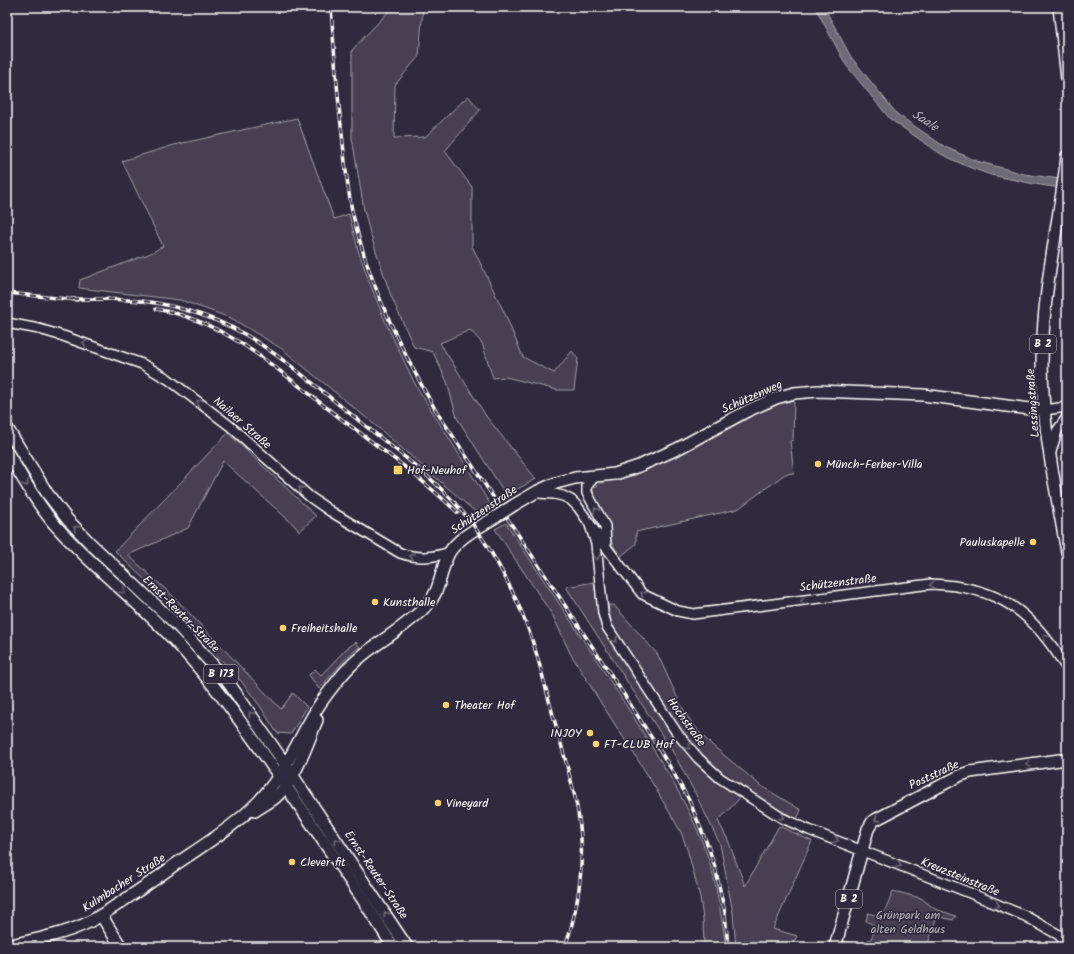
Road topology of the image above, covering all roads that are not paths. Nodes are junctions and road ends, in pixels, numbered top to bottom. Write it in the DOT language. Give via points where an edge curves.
graph roads {
  1 [pos="1059,7"];
  2 [pos="1067,79"];
  3 [pos="1067,159"];
  4 [pos="7,323"];
  5 [pos="1067,407"];
  6 [pos="1044,410"];
  7 [pos="1067,417"];
  8 [pos="7,428"];
  9 [pos="7,452"];
  10 [pos="1050,456"];
  11 [pos="595,476"];
  12 [pos="532,494"];
  13 [pos="590,525"];
  14 [pos="606,547"];
  15 [pos="450,552"];
  16 [pos="1067,552"];
  17 [pos="1067,669"];
  18 [pos="329,692"];
  19 [pos="1067,759"];
  20 [pos="285,764"];
  21 [pos="293,775"];
  22 [pos="278,776"];
  23 [pos="286,786"];
  24 [pos="224,830"];
  25 [pos="862,851"];
  26 [pos="101,915"];
  27 [pos="1047,928"];
  28 [pos="1067,931"];
  29 [pos="1066,945"];
  30 [pos="7,946"];
  31 [pos="121,947"];
  32 [pos="393,947"];
  33 [pos="407,947"];
  34 [pos="836,947"];
  1 -- 2 [label="main road"];
  3 -- 6 [label="main road, Lessingstraße / B 2" via="1043,336"];
  15 -- 4 [label="street, Nailaer Straße, one-way" via="431,557 400,553 330,511 304,492 230,426 181,388 142,364 63,336"];
  5 -- 6 [label="street"];
  6 -- 10 [label="main road, Lessingstraße / B 2"];
  6 -- 11 [label="main road, Schützenweg" via="923,395 798,392 752,409 639,466 615,474"];
  7 -- 10 [label="street" via="1057,431"];
  20 -- 8 [label="main road, Ernst-Reuter-Straße / B 173, one-way" via="228,682 203,653 66,519"];
  9 -- 22 [label="main road, Ernst-Reuter-Straße / B 173, one-way" via="55,525 184,650 222,696"];
  10 -- 16 [label="main road, Lessingstraße / B 2"];
  11 -- 12 [label="main road, Schützenweg" via="565,480"];
  14 -- 11 [label="street, one-way" via="605,526 587,493 587,486"];
  12 -- 13 [label="street, Schützenstraße" via="545,492 571,500"];
  12 -- 15 [label="main road, Schützenstraße, bridge" via="464,537"];
  13 -- 14 [label="street, Schützenstraße"];
  13 -- 25 [label="street, Hochstraße, one-way" via="596,544 602,604 610,634 677,733 698,758 720,778 748,797 782,818"];
  17 -- 14 [label="street, Schützenstraße, one-way" via="1045,635 1025,616 1000,599 979,590 931,584 687,614 642,594"];
  15 -- 18 [label="main road, Kulmbacher Straße" via="438,588 428,605 357,660"];
  18 -- 20 [label="main road, Kulmbacher Straße"];
  18 -- 21 [label="main road, Kulmbacher Straße"];
  19 -- 25 [label="main road, Poststraße, one-way" via="970,772 954,778 873,821 869,826"];
  20 -- 21 [label="main road, Ernst-Reuter-Straße / B 173"];
  20 -- 22 [label="main road, Kulmbacher Straße"];
  21 -- 23 [label="main road, Kulmbacher Straße"];
  33 -- 21 [label="main road, Ernst-Reuter-Straße / B 173, one-way"];
  22 -- 23 [label="main road, Ernst-Reuter-Straße / B 173"];
  22 -- 24 [label="main road, Kulmbacher Straße" via="259,801"];
  23 -- 24 [label="main road, Kulmbacher Straße" via="275,798"];
  23 -- 32 [label="main road, Ernst-Reuter-Straße / B 173"];
  24 -- 26 [label="main road, Kulmbacher Straße"];
  25 -- 27 [label="street, Kreuzsteinstraße, one-way" via="970,893"];
  25 -- 34 [label="main road, B 2"];
  26 -- 30 [label="main road, Kulmbacher Straße" via="72,929"];
  26 -- 31 [label="main road"];
  27 -- 28 [label="street, Kreuzsteinstraße"];
  27 -- 29 [label="street, Kreuzsteinstraße" via="1062,938"];
}
